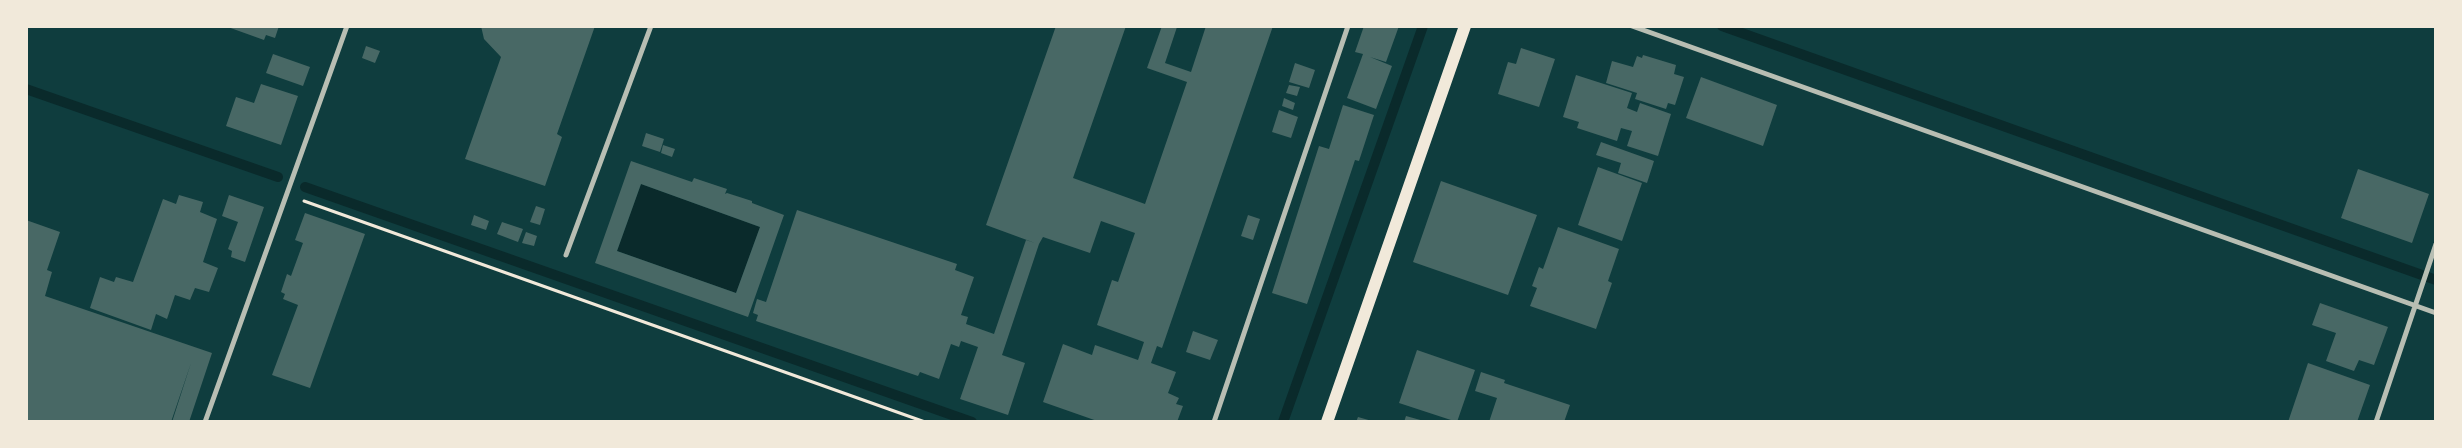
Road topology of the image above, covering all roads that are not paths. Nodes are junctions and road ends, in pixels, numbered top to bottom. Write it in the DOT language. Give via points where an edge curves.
graph roads {
  1 [pos="347,26"];
  2 [pos="651,26"];
  3 [pos="1348,26"];
  4 [pos="1465,26"];
  5 [pos="1632,26"];
  6 [pos="2436,244"];
  7 [pos="566,255"];
  8 [pos="2414,305"];
  9 [pos="2436,313"];
  10 [pos="205,422"];
  11 [pos="1214,422"];
  12 [pos="1327,422"];
  13 [pos="2376,422"];
  1 -- 10 [label="street"];
  2 -- 7 [label="street"];
  3 -- 11 [label="street"];
  4 -- 12 [label="main road"];
  5 -- 8 [label="street"];
  6 -- 8 [label="street"];
  8 -- 9 [label="street"];
  8 -- 13 [label="street"];
}
